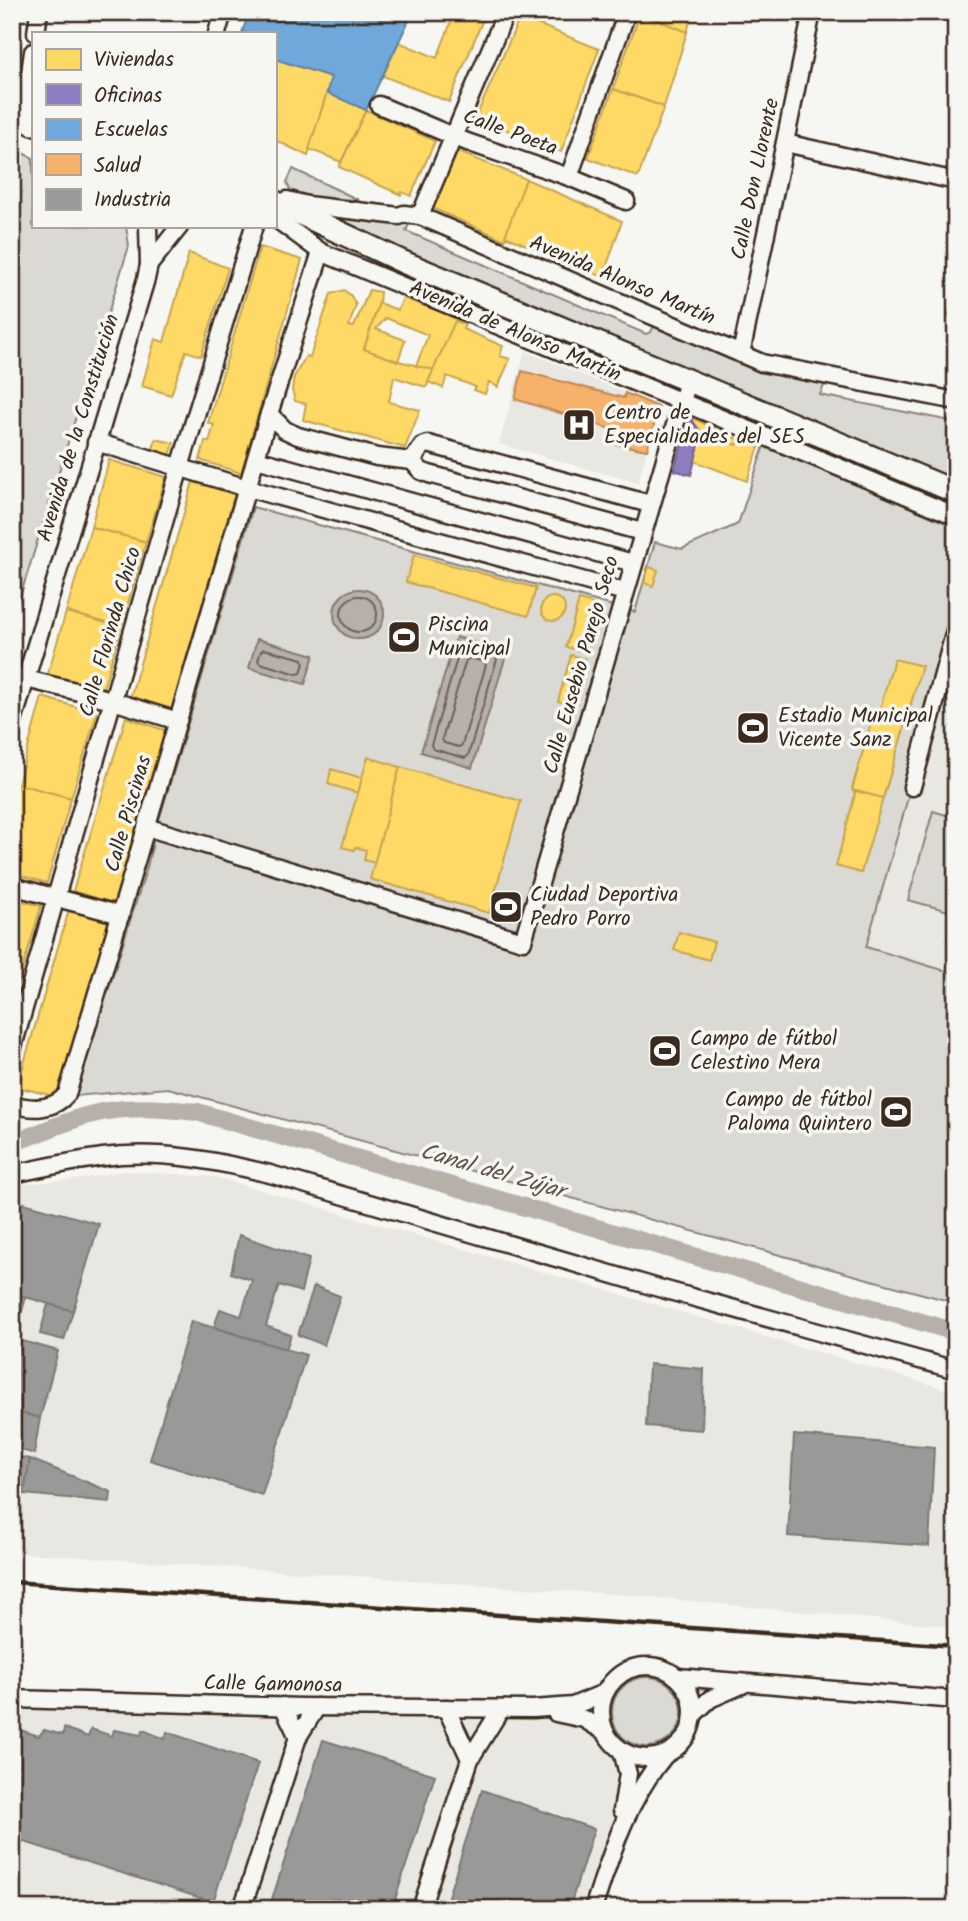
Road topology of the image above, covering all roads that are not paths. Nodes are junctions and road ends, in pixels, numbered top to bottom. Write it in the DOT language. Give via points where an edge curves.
graph roads {
  1 [pos="39,12"];
  2 [pos="223,12"];
  3 [pos="506,12"];
  4 [pos="627,12"];
  5 [pos="812,12"];
  6 [pos="36,32"];
  7 [pos="217,32"];
  8 [pos="32,57"];
  9 [pos="379,105"];
  10 [pos="21,109"];
  11 [pos="453,136"];
  12 [pos="785,143"];
  13 [pos="569,177"];
  14 [pos="956,181"];
  15 [pos="626,201"];
  16 [pos="276,207"];
  17 [pos="420,216"];
  18 [pos="148,228"];
  19 [pos="178,228"];
  20 [pos="253,228"];
  21 [pos="321,252"];
  22 [pos="149,265"];
  23 [pos="741,354"];
  24 [pos="684,391"];
  25 [pos="956,401"];
  26 [pos="270,414"];
  27 [pos="96,442"];
  28 [pos="256,459"];
  29 [pos="412,461"];
  30 [pos="180,467"];
  31 [pos="247,488"];
  32 [pos="956,492"];
  33 [pos="650,504"];
  34 [pos="956,516"];
  35 [pos="642,532"];
  36 [pos="633,563"];
  37 [pos="625,592"];
  38 [pos="956,627"];
  39 [pos="26,678"];
  40 [pos="113,702"];
  41 [pos="178,721"];
  42 [pos="12,724"];
  43 [pos="912,787"];
  44 [pos="156,830"];
  45 [pos="12,886"];
  46 [pos="57,899"];
  47 [pos="121,915"];
  48 [pos="12,1050"];
  49 [pos="12,1104"];
  50 [pos="12,1174"];
  51 [pos="956,1370"];
  52 [pos="678,1677"];
  53 [pos="748,1683"];
  54 [pos="604,1693"];
  55 [pos="12,1699"];
  56 [pos="956,1700"];
  57 [pos="283,1706"];
  58 [pos="317,1707"];
  59 [pos="446,1708"];
  60 [pos="501,1709"];
  61 [pos="533,1709"];
  62 [pos="694,1714"];
  63 [pos="605,1732"];
  64 [pos="298,1737"];
  65 [pos="622,1751"];
  66 [pos="665,1755"];
  67 [pos="470,1759"];
  68 [pos="617,1837"];
  69 [pos="242,1909"];
  70 [pos="421,1909"];
  71 [pos="593,1909"];
  1 -- 6 [label="street"];
  2 -- 7 [label="street"];
  3 -- 11 [label="street"];
  4 -- 13 [label="street"];
  5 -- 12 [label="street, Calle Don Llorente"];
  8 -- 10 [label="street"];
  9 -- 11 [label="street, Calle Poeta"];
  11 -- 13 [label="street, Calle Poeta"];
  11 -- 17 [label="street"];
  12 -- 14 [label="street"];
  12 -- 23 [label="street, Calle Don Llorente"];
  13 -- 15 [label="street, Calle Poeta"];
  16 -- 17 [label="street, Avenida Alonso Martín" via="307,205"];
  16 -- 21 [label="street, Avenida de Alonso Martín"];
  16 -- 24 [label="main road, Avenida de Alonso Martín"];
  17 -- 23 [label="street, Avenida Alonso Martín"];
  18 -- 22 [label="street"];
  19 -- 22 [label="street"];
  20 -- 30 [label="street, Calle Florinda Chico"];
  21 -- 24 [label="street, Avenida de Alonso Martín"];
  21 -- 26 [label="street, Calle Piscinas"];
  22 -- 27 [label="street, Avenida de la Constitución"];
  23 -- 25 [label="street, Avenida Alonso Martín" via="783,368"];
  24 -- 32 [label="main road, Avenida de Alonso Martín"];
  24 -- 33 [label="street, Calle Eusebio Parejo Seco"];
  24 -- 34 [label="street, Avenida de Alonso Martín"];
  26 -- 28 [label="street, Calle Piscinas"];
  26 -- 29 [label="street" via="298,436 377,457"];
  27 -- 30 [label="street"];
  27 -- 39 [label="street, Avenida de la Constitución"];
  28 -- 31 [label="street, Calle Piscinas"];
  28 -- 36 [label="street"];
  29 -- 33 [label="street" via="428,444"];
  29 -- 35 [label="street" via="429,474"];
  30 -- 31 [label="street"];
  30 -- 40 [label="street, Calle Florinda Chico"];
  31 -- 37 [label="street"];
  31 -- 41 [label="street, Calle Piscinas"];
  33 -- 35 [label="street, Calle Eusebio Parejo Seco"];
  35 -- 36 [label="street, Calle Eusebio Parejo Seco"];
  36 -- 37 [label="street, Calle Eusebio Parejo Seco"];
  37 -- 44 [label="street, Calle Eusebio Parejo Seco" via="523,941"];
  38 -- 43 [label="street"];
  39 -- 40 [label="street"];
  39 -- 42 [label="street, Avenida de la Constitución"];
  40 -- 41 [label="street"];
  40 -- 46 [label="street, Calle Florinda Chico"];
  41 -- 47 [label="street, Calle Piscinas"];
  45 -- 46 [label="street"];
  46 -- 47 [label="street"];
  46 -- 48 [label="street, Calle Florinda Chico"];
  47 -- 49 [label="street, Calle Piscinas" via="67,1094 60,1103 44,1107"];
  50 -- 51 [label="street" via="105,1156 166,1155 215,1161"];
  52 -- 53 [label="street"];
  52 -- 54 [label="street" via="652,1665 637,1666 612,1681"];
  52 -- 62 [label="street" via="693,1700"];
  53 -- 56 [label="street"];
  53 -- 62 [label="street" via="710,1699"];
  54 -- 61 [label="street, Calle Gamonosa" via="573,1706"];
  54 -- 63 [label="street" via="601,1720"];
  55 -- 57 [label="street, Calle Gamonosa"];
  57 -- 58 [label="street, Calle Gamonosa"];
  57 -- 64 [label="street"];
  58 -- 59 [label="street, Calle Gamonosa"];
  58 -- 64 [label="street"];
  59 -- 60 [label="street, Calle Gamonosa"];
  59 -- 67 [label="street"];
  60 -- 61 [label="street, Calle Gamonosa"];
  60 -- 67 [label="street"];
  61 -- 63 [label="street, Calle Gamonosa" via="584,1719"];
  62 -- 66 [label="street" via="686,1739"];
  63 -- 65 [label="street"];
  64 -- 69 [label="street"];
  65 -- 66 [label="street" via="643,1758"];
  65 -- 68 [label="street" via="628,1774"];
  66 -- 68 [label="street" via="644,1782"];
  67 -- 70 [label="street"];
  68 -- 71 [label="street"];
}
